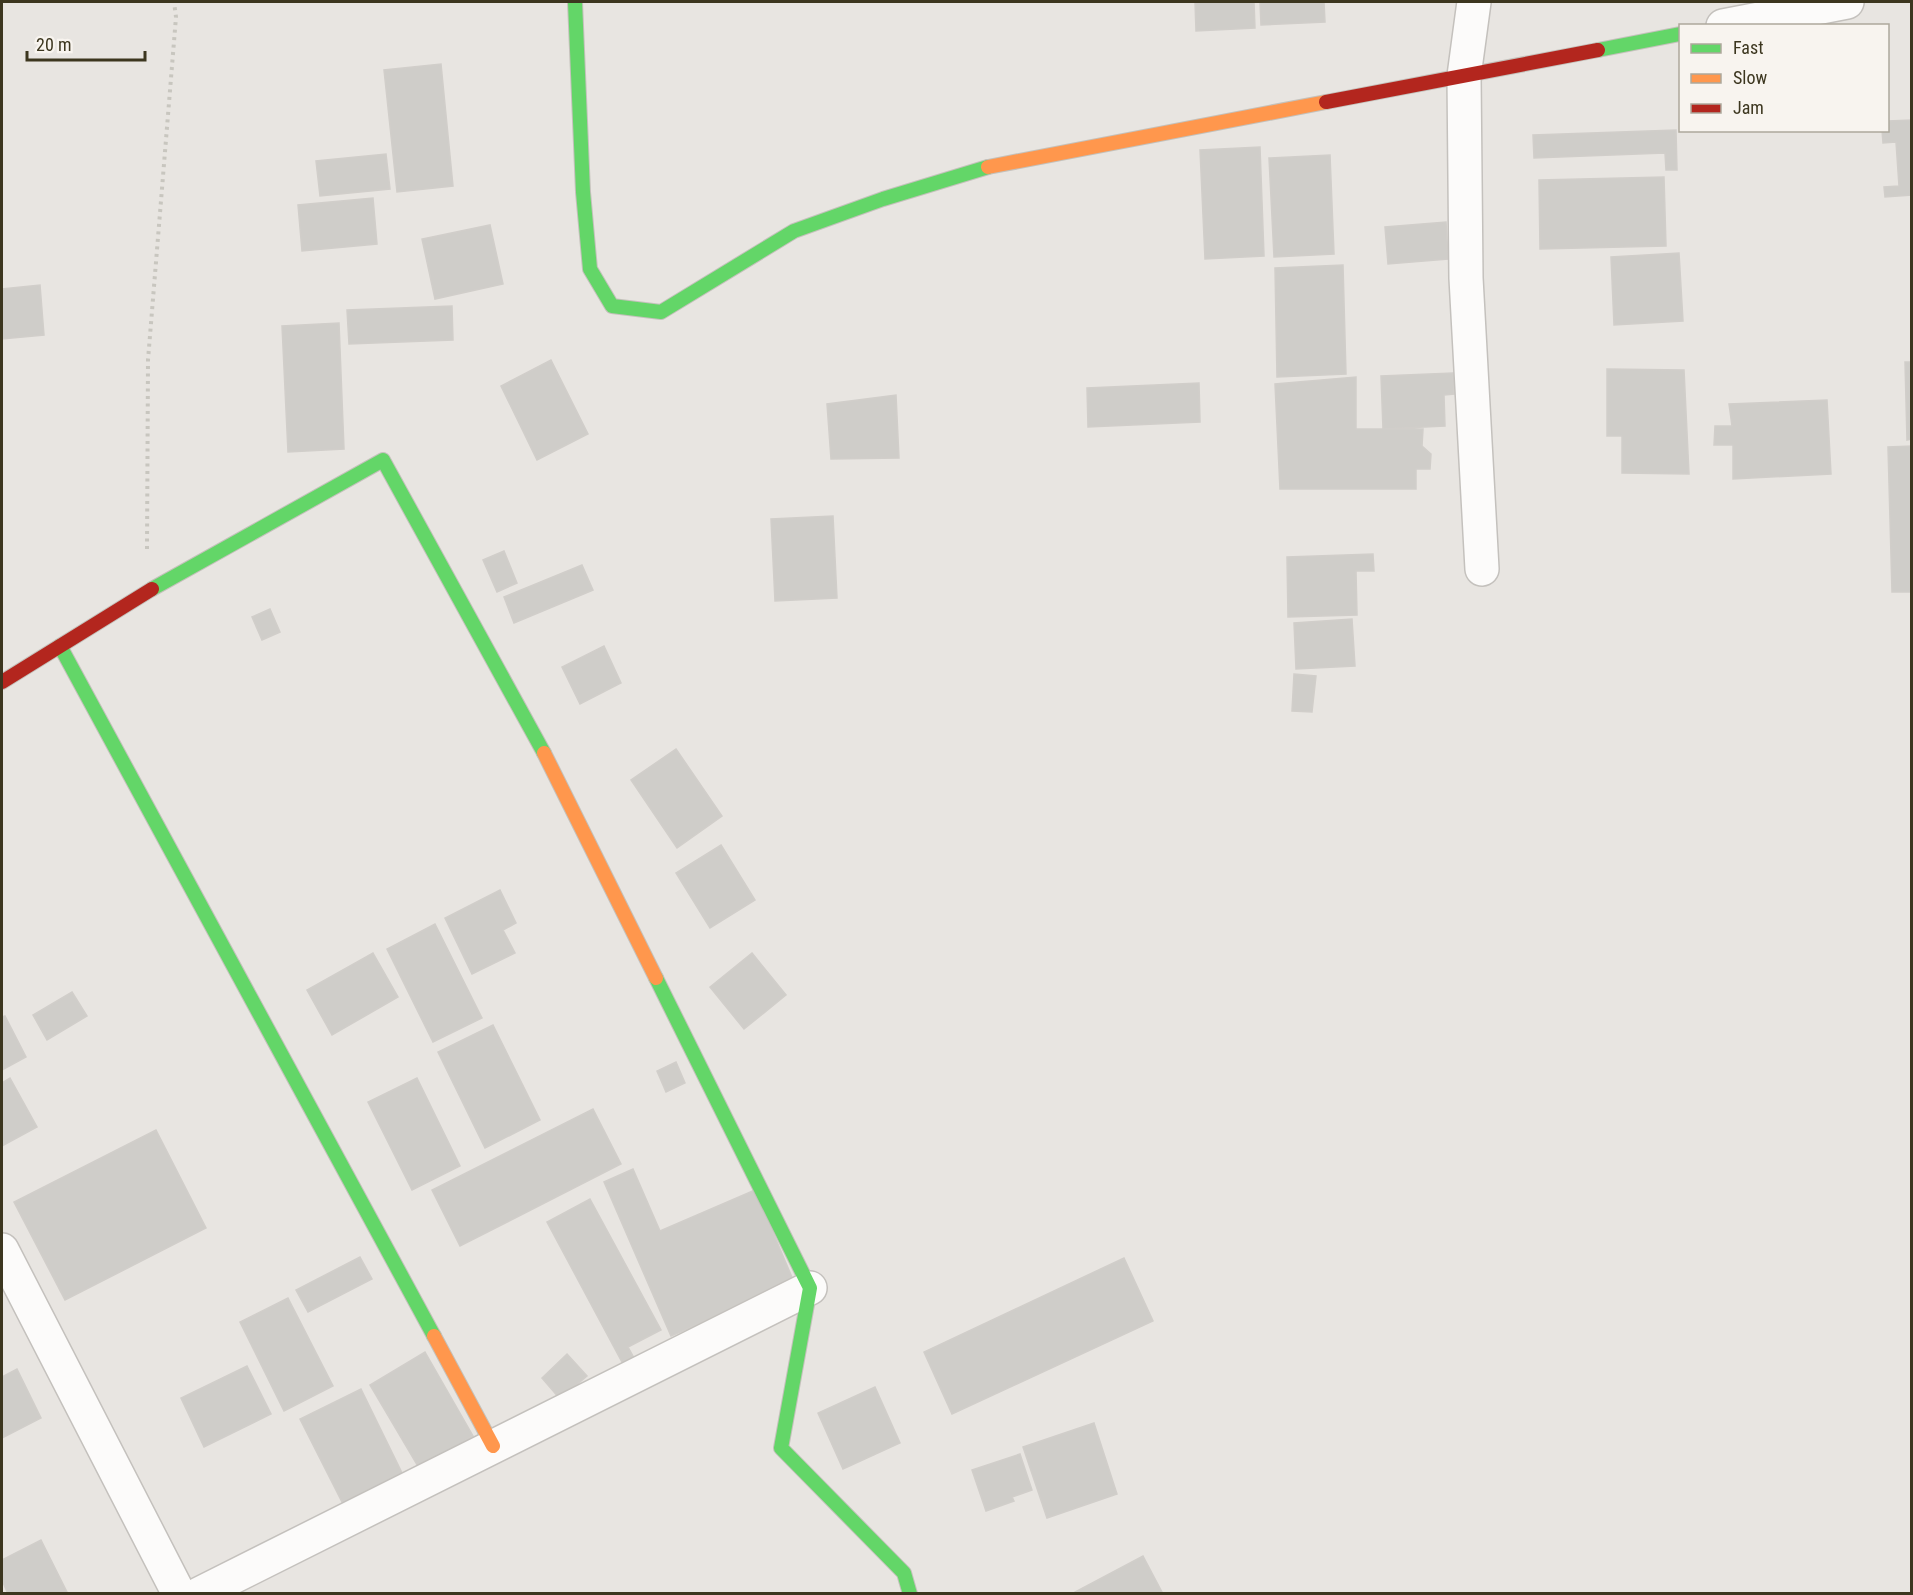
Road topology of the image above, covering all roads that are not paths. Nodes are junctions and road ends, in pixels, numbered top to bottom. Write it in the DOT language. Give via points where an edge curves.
graph roads {
  1 [pos="575,2"];
  2 [pos="1474,2"];
  3 [pos="1847,2"];
  4 [pos="1733,24"];
  5 [pos="1679,34"];
  6 [pos="1464,75"];
  7 [pos="1482,569"];
  8 [pos="60,646"];
  9 [pos="2,682"];
  10 [pos="2,1250"];
  11 [pos="810,1288"];
  12 [pos="493,1446"];
  13 [pos="179,1593"];
  14 [pos="199,1593"];
  15 [pos="910,1593"];
  1 -- 6 [label="street" via="590,269 612,306 661,312 794,231 987,167"];
  2 -- 6 [label="street"];
  3 -- 4 [label="street"];
  5 -- 6 [label="street"];
  6 -- 7 [label="street" via="1466,278"];
  8 -- 9 [label="street"];
  8 -- 11 [label="street" via="147,592 383,460 549,762"];
  8 -- 12 [label="street"];
  10 -- 13 [label="street"];
  11 -- 12 [label="street"];
  11 -- 15 [label="street" via="781,1448 904,1573"];
  12 -- 14 [label="street"];
}
